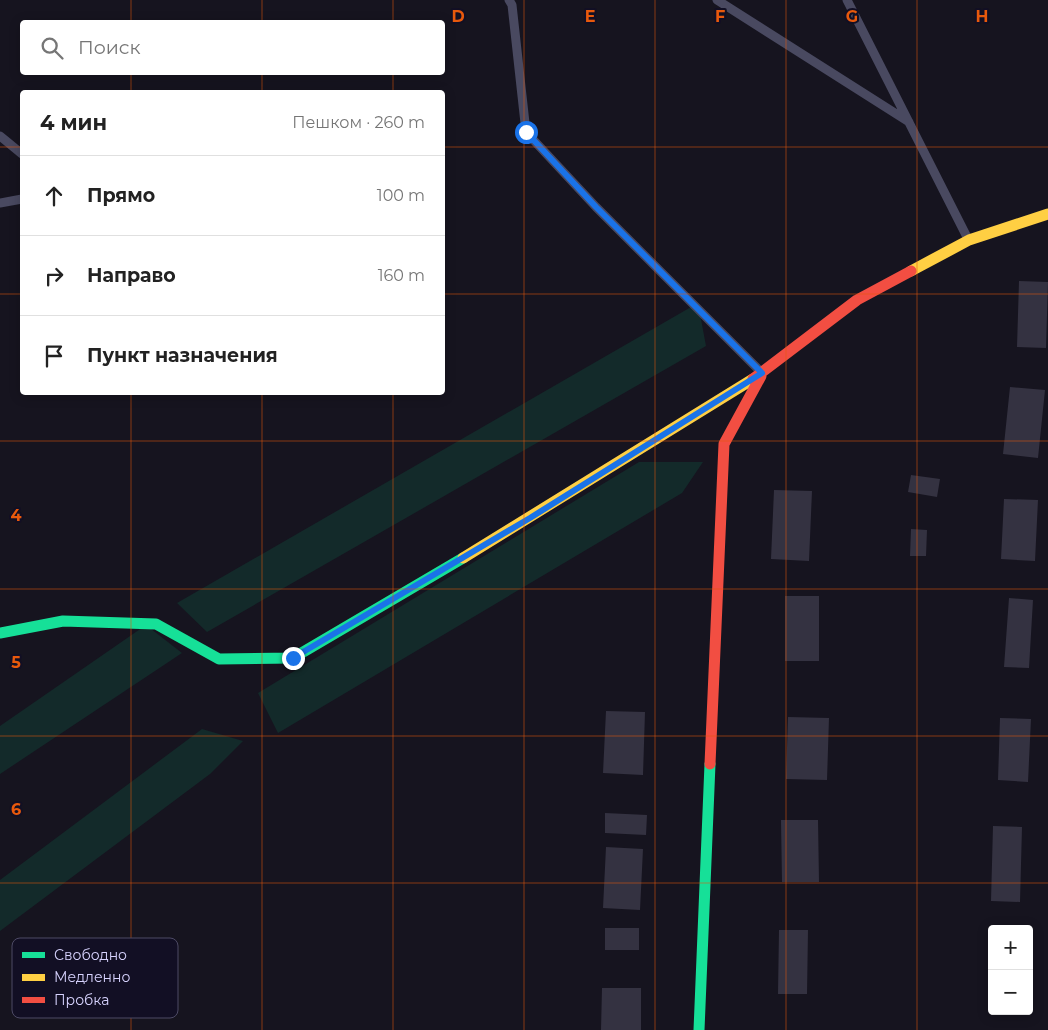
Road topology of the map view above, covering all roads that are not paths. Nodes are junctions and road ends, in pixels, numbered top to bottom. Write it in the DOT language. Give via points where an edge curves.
graph roads {
  1 [pos="509,0"];
  2 [pos="717,0"];
  3 [pos="847,0"];
  4 [pos="910,123"];
  5 [pos="0,136"];
  6 [pos="20,152"];
  7 [pos="20,200"];
  8 [pos="0,203"];
  9 [pos="1048,214"];
  10 [pos="969,240"];
  11 [pos="762,373"];
  12 [pos="0,633"];
  13 [pos="699,1030"];
  1 -- 11 [label="lane" via="526,132"];
  2 -- 4 [label="lane"];
  3 -- 4 [label="lane"];
  4 -- 10 [label="lane"];
  5 -- 6 [label="lane"];
  7 -- 8 [label="lane"];
  9 -- 10 [label="street"];
  10 -- 11 [label="street" via="857,300"];
  11 -- 12 [label="street" via="530,518 293,658 219,659 156,624 63,621"];
  11 -- 13 [label="street" via="724,444"];
}
